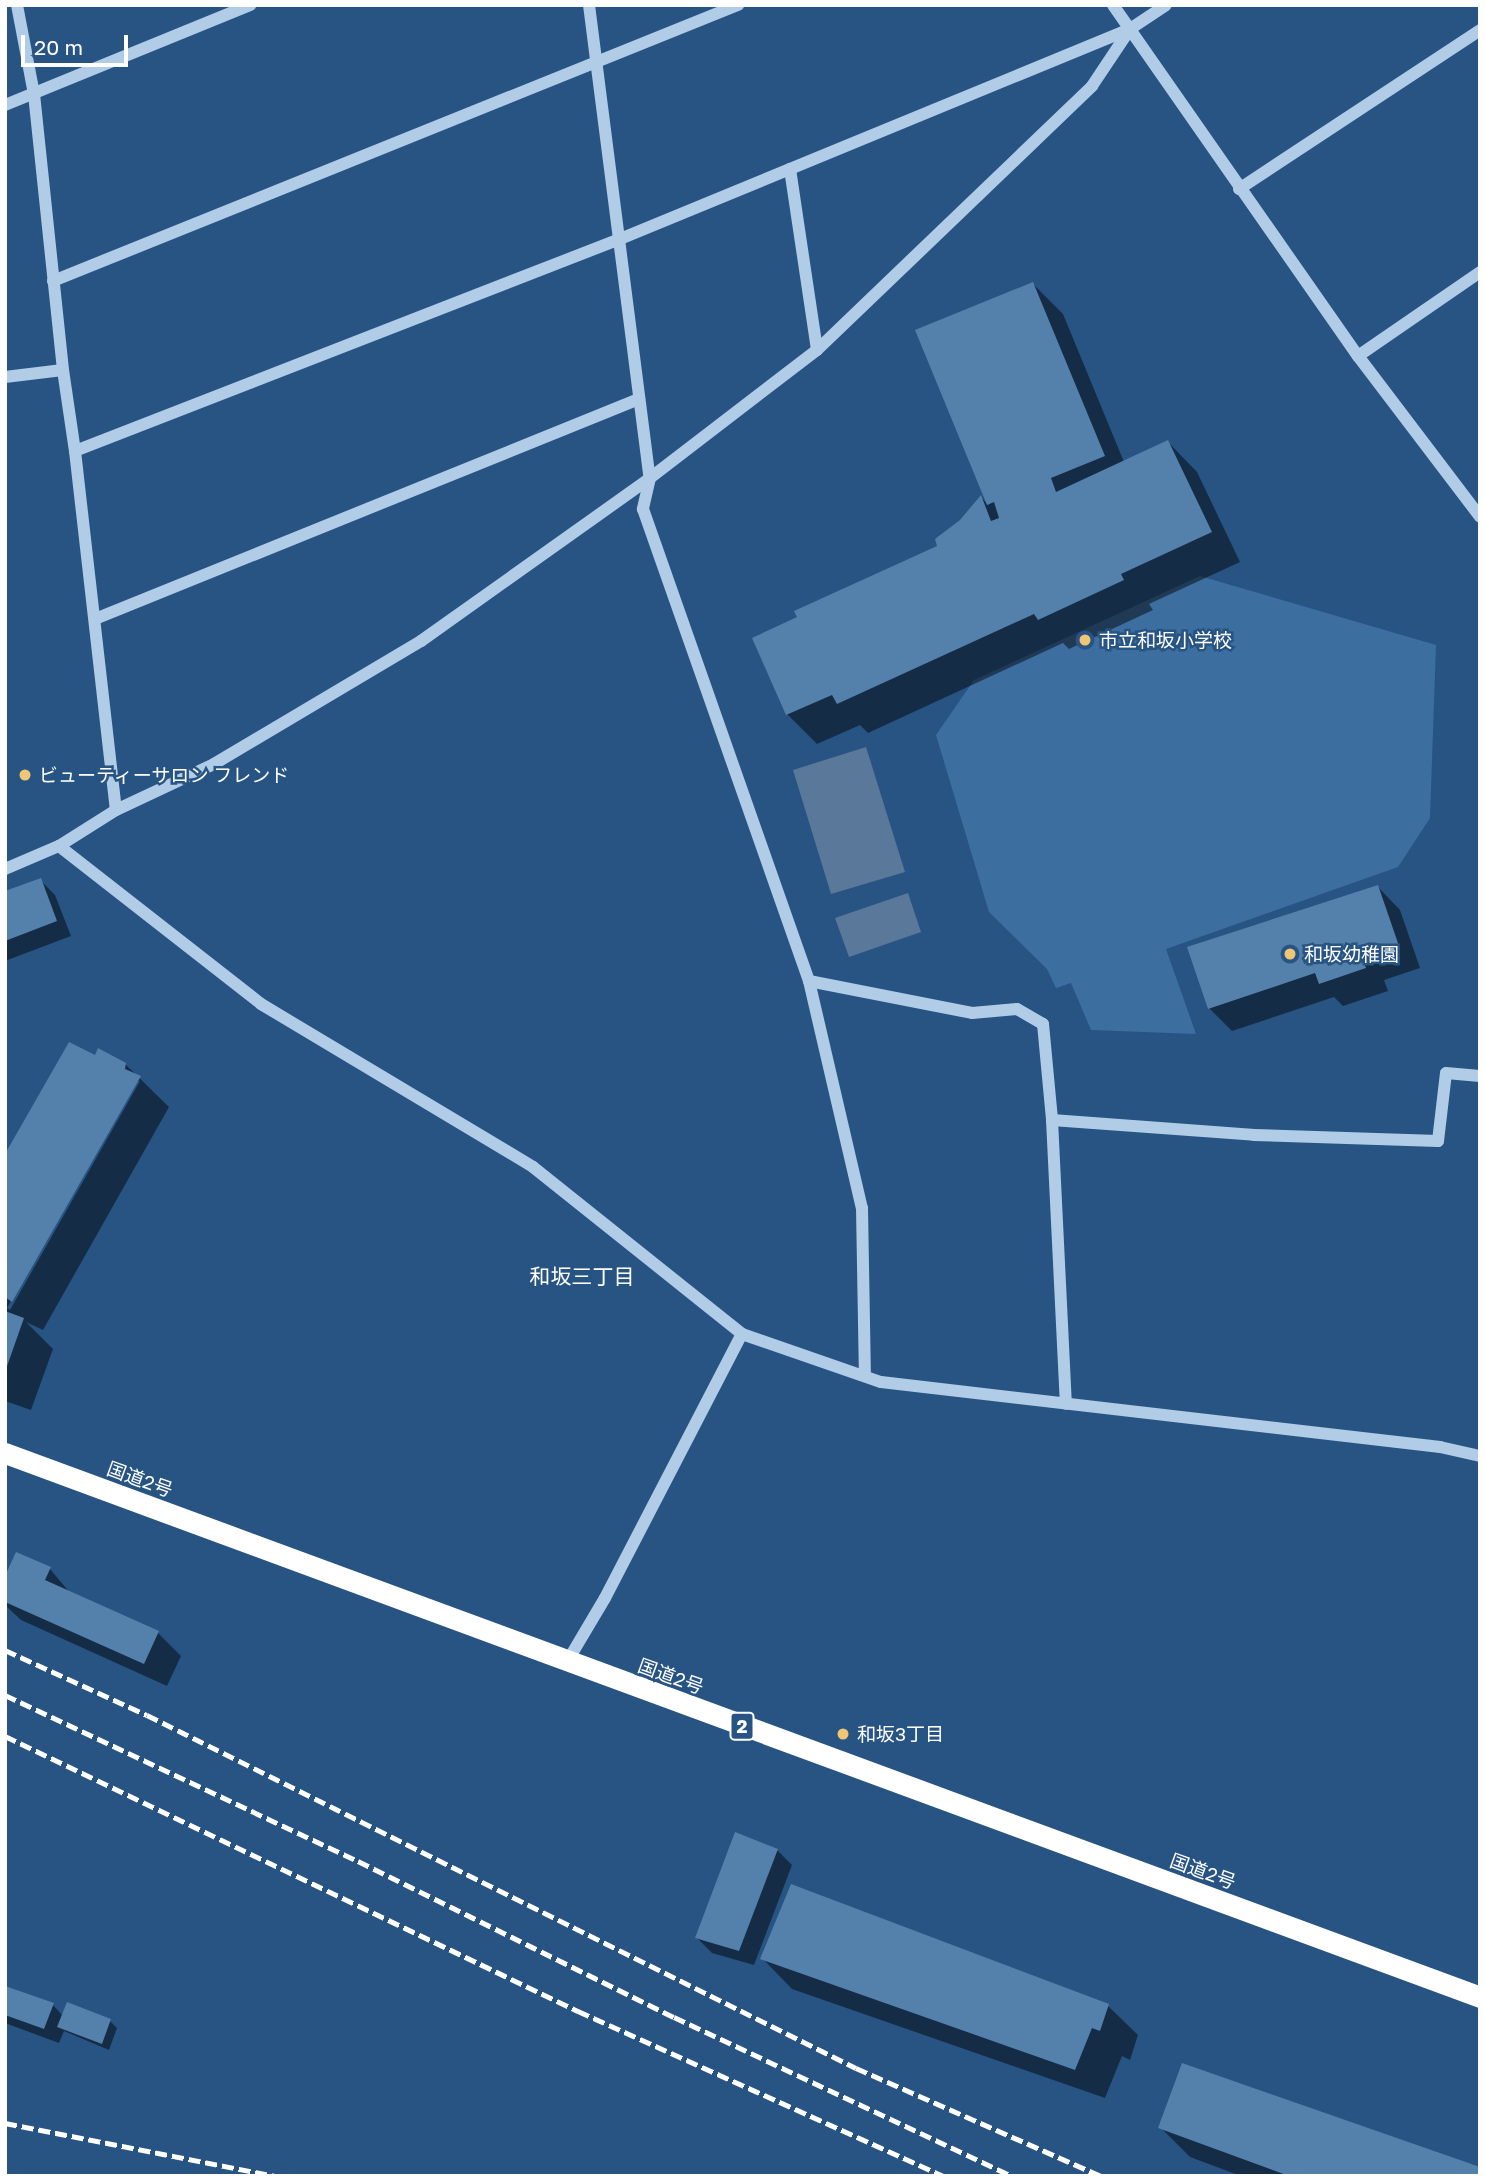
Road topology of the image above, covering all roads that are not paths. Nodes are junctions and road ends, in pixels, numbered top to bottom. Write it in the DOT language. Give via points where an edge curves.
graph roads {
  1 [pos="17,5"];
  2 [pos="250,5"];
  3 [pos="589,5"];
  4 [pos="738,5"];
  5 [pos="1113,5"];
  6 [pos="1166,5"];
  7 [pos="1130,29"];
  8 [pos="1480,30"];
  9 [pos="598,62"];
  10 [pos="34,94"];
  11 [pos="5,105"];
  12 [pos="790,169"];
  13 [pos="1239,189"];
  14 [pos="620,239"];
  15 [pos="1480,272"];
  16 [pos="53,281"];
  17 [pos="817,350"];
  18 [pos="1358,356"];
  19 [pos="63,370"];
  20 [pos="5,377"];
  21 [pos="639,399"];
  22 [pos="75,452"];
  23 [pos="650,478"];
  24 [pos="1480,517"];
  25 [pos="95,619"];
  26 [pos="116,810"];
  27 [pos="59,846"];
  28 [pos="5,869"];
  29 [pos="809,981"];
  30 [pos="1480,1076"];
  31 [pos="1052,1120"];
  32 [pos="742,1334"];
  33 [pos="865,1376"];
  34 [pos="1066,1404"];
  35 [pos="5,1454"];
  36 [pos="1480,1456"];
  37 [pos="567,1662"];
  38 [pos="1480,1997"];
  1 -- 10 [label="street"];
  2 -- 10 [label="street"];
  3 -- 9 [label="street"];
  4 -- 9 [label="street"];
  5 -- 7 [label="street"];
  6 -- 7 [label="street"];
  7 -- 12 [label="street"];
  7 -- 13 [label="street"];
  7 -- 17 [label="street" via="1092,86"];
  8 -- 13 [label="street"];
  9 -- 14 [label="street"];
  9 -- 16 [label="street"];
  10 -- 11 [label="street"];
  10 -- 16 [label="street"];
  12 -- 14 [label="street"];
  12 -- 17 [label="street"];
  13 -- 18 [label="street"];
  14 -- 21 [label="street"];
  14 -- 22 [label="street"];
  15 -- 18 [label="street"];
  16 -- 19 [label="street"];
  17 -- 23 [label="street"];
  18 -- 24 [label="street"];
  19 -- 20 [label="street"];
  19 -- 22 [label="street"];
  21 -- 23 [label="street"];
  21 -- 25 [label="street"];
  22 -- 25 [label="street"];
  23 -- 26 [label="street" via="421,640 214,764"];
  23 -- 29 [label="street" via="643,509"];
  25 -- 26 [label="street"];
  26 -- 27 [label="street"];
  27 -- 28 [label="street"];
  27 -- 32 [label="street" via="261,1004 533,1167"];
  29 -- 31 [label="street" via="972,1013 1017,1009 1043,1024"];
  29 -- 33 [label="street" via="862,1208"];
  30 -- 31 [label="street" via="1446,1073 1438,1141 1254,1135"];
  31 -- 34 [label="street"];
  32 -- 33 [label="street"];
  32 -- 37 [label="street"];
  33 -- 34 [label="street" via="881,1382"];
  34 -- 36 [label="street" via="1440,1447"];
  35 -- 37 [label="highway, 国道2号 / 2"];
  37 -- 38 [label="highway, 国道2号 / 2"];
}
